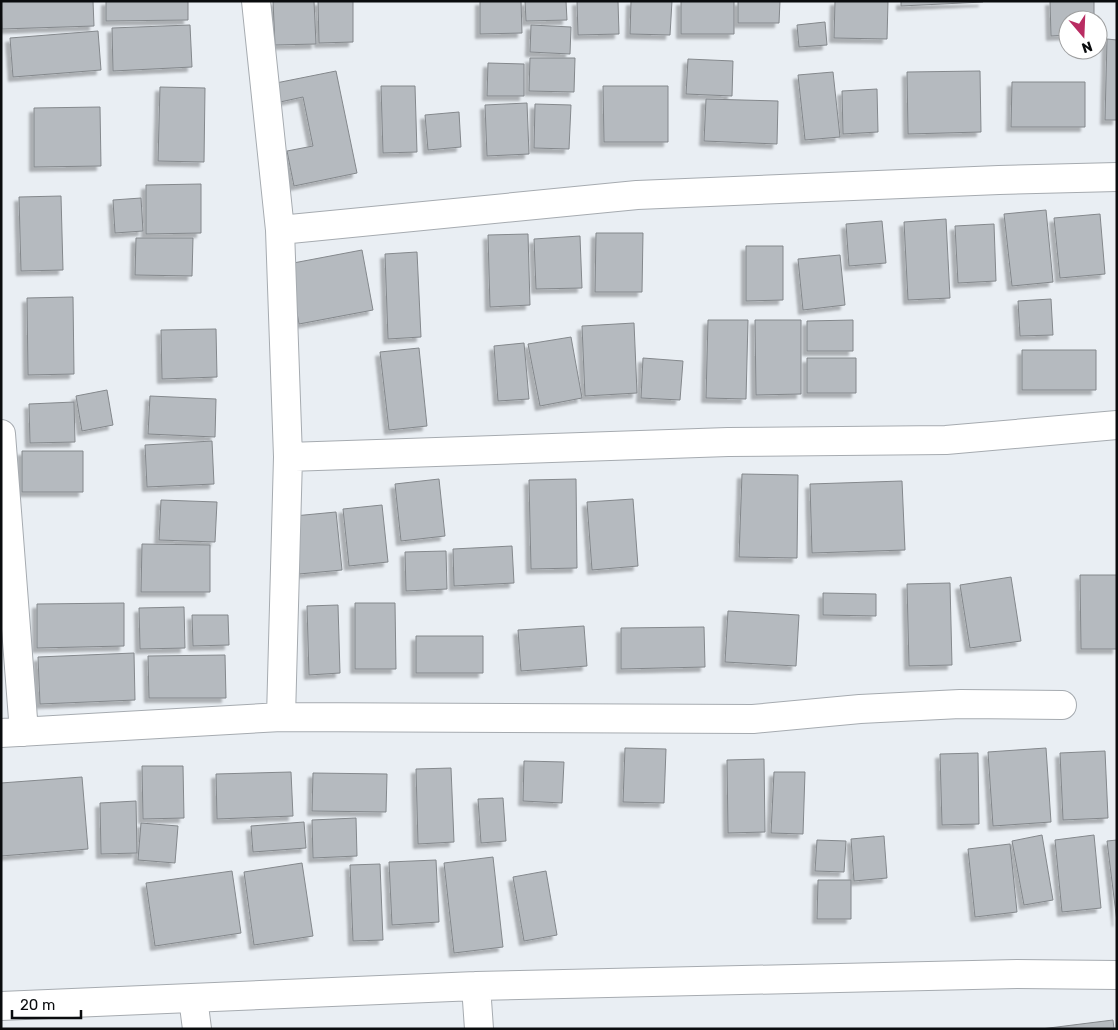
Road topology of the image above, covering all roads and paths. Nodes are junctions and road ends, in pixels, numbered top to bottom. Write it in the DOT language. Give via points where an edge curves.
graph roads {
  1 [pos="256,1"];
  2 [pos="1117,178"];
  3 [pos="280,230"];
  4 [pos="1117,425"];
  5 [pos="1,434"];
  6 [pos="288,457"];
  7 [pos="1062,705"];
  8 [pos="281,717"];
  9 [pos="13,733"];
  10 [pos="1117,975"];
  11 [pos="476,986"];
  12 [pos="193,998"];
  13 [pos="1,1006"];
  14 [pos="197,1029"];
  15 [pos="479,1029"];
  1 -- 3 [label="street"];
  2 -- 3 [label="street" via="637,195"];
  3 -- 6 [label="street"];
  4 -- 6 [label="street" via="946,440 728,442"];
  5 -- 9 [label="street"];
  6 -- 8 [label="street"];
  7 -- 8 [label="street" via="960,704 753,719"];
  8 -- 9 [label="street"];
  10 -- 11 [label="street" via="1017,974"];
  11 -- 12 [label="street"];
  11 -- 15 [label="street"];
  12 -- 13 [label="street"];
  12 -- 14 [label="street"];
}
